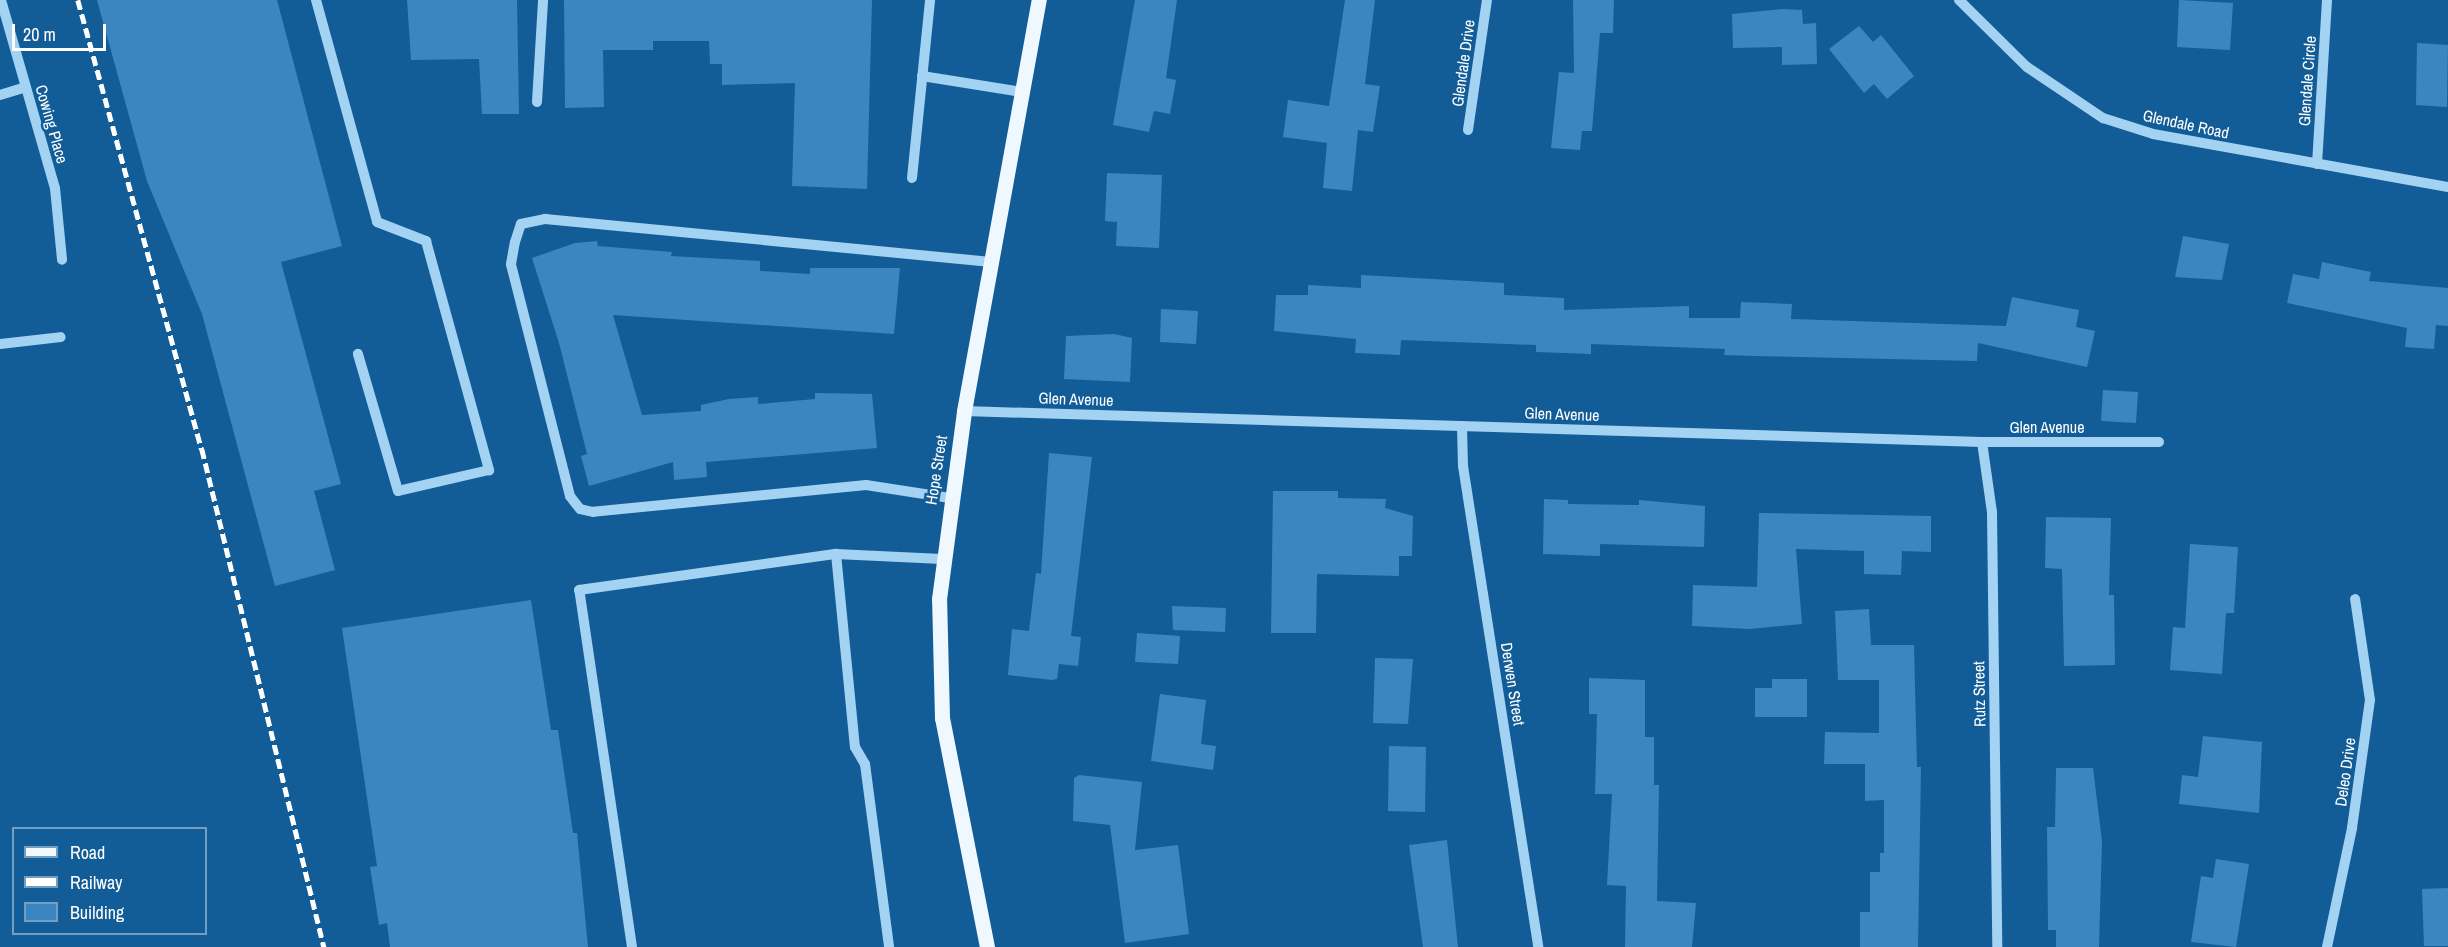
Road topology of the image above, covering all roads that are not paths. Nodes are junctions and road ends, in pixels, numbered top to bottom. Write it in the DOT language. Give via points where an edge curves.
graph roads {
  1 [pos="1,0"];
  2 [pos="316,0"];
  3 [pos="543,0"];
  4 [pos="930,0"];
  5 [pos="1040,0"];
  6 [pos="1487,0"];
  7 [pos="1959,0"];
  8 [pos="2327,0"];
  9 [pos="922,76"];
  10 [pos="26,87"];
  11 [pos="1022,92"];
  12 [pos="0,94"];
  13 [pos="537,102"];
  14 [pos="1468,130"];
  15 [pos="2317,165"];
  16 [pos="912,178"];
  17 [pos="2448,187"];
  18 [pos="62,260"];
  19 [pos="991,262"];
  20 [pos="61,337"];
  21 [pos="0,344"];
  22 [pos="358,354"];
  23 [pos="964,411"];
  24 [pos="1462,426"];
  25 [pos="1982,442"];
  26 [pos="2159,442"];
  27 [pos="950,498"];
  28 [pos="836,554"];
  29 [pos="942,559"];
  30 [pos="2355,599"];
  31 [pos="632,947"];
  32 [pos="888,947"];
  33 [pos="987,947"];
  34 [pos="1538,947"];
  35 [pos="1996,947"];
  36 [pos="2327,947"];
  1 -- 10 [label="street, Cowing Place"];
  2 -- 22 [label="street" via="377,222 426,241 489,470 398,491"];
  3 -- 13 [label="street"];
  4 -- 9 [label="street"];
  5 -- 11 [label="main road, Hope Street"];
  6 -- 14 [label="street, Glendale Drive"];
  7 -- 15 [label="street, Glendale Road" via="2026,67 2103,118 2153,134"];
  8 -- 15 [label="street, Glendale Circle"];
  9 -- 11 [label="street"];
  9 -- 16 [label="street"];
  10 -- 12 [label="street"];
  10 -- 18 [label="street, Cowing Place" via="55,188"];
  11 -- 19 [label="main road, Hope Street"];
  15 -- 17 [label="street, Glendale Road"];
  19 -- 23 [label="main road, Hope Street"];
  19 -- 27 [label="street" via="545,219 521,224 515,242 512,264 570,496 580,509 593,512 866,485"];
  20 -- 21 [label="street"];
  23 -- 24 [label="street, Glen Avenue"];
  23 -- 27 [label="main road, Hope Street"];
  24 -- 25 [label="street, Glen Avenue"];
  24 -- 34 [label="street, Derwen Street" via="1464,466"];
  25 -- 26 [label="street, Glen Avenue"];
  25 -- 35 [label="street, Rutz Street" via="1992,512"];
  27 -- 29 [label="main road, Hope Street"];
  28 -- 29 [label="street"];
  28 -- 31 [label="street" via="579,590"];
  28 -- 32 [label="street" via="855,747 865,764"];
  29 -- 33 [label="main road, Hope Street" via="942,718"];
  30 -- 36 [label="street, Deleo Drive" via="2370,700 2352,828"];
}
